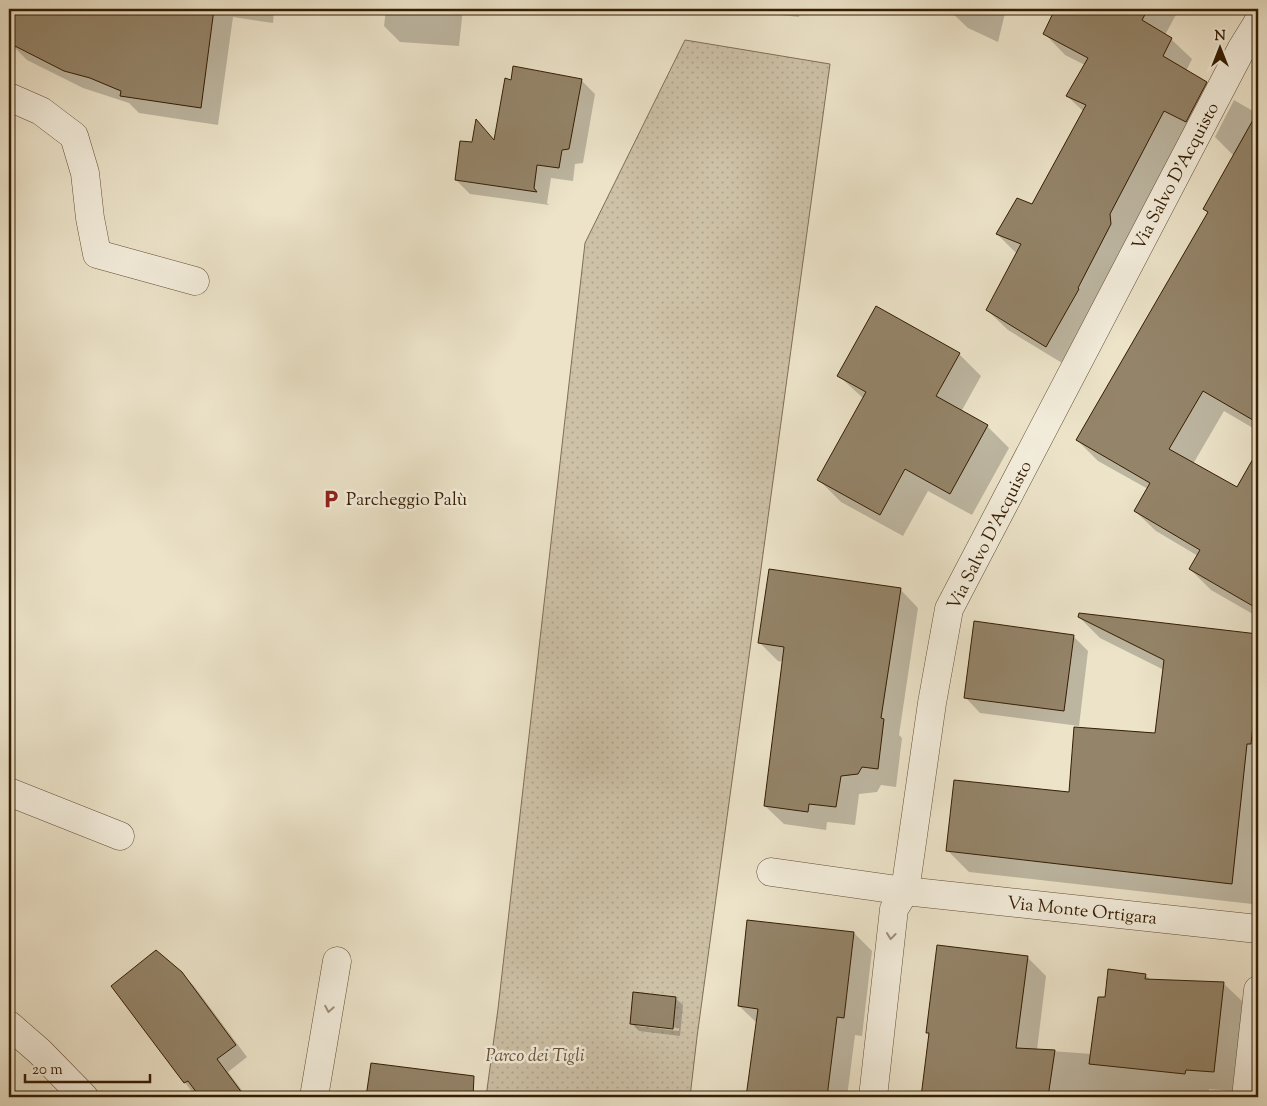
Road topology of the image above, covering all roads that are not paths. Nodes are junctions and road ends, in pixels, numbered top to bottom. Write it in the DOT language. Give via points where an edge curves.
graph roads {
  1 [pos="1258,22"];
  2 [pos="9,97"];
  3 [pos="195,281"];
  4 [pos="9,792"];
  5 [pos="120,836"];
  6 [pos="771,872"];
  7 [pos="905,891"];
  8 [pos="1258,929"];
  9 [pos="337,961"];
  10 [pos="1258,990"];
  11 [pos="9,1025"];
  12 [pos="84,1097"];
  13 [pos="314,1097"];
  14 [pos="873,1097"];
  15 [pos="1246,1097"];
  1 -- 7 [label="street, Via Salvo D'Acquisto" via="1237,56 949,609"];
  2 -- 3 [label="street" via="41,111 74,136 85,172 97,254"];
  4 -- 5 [label="street"];
  6 -- 7 [label="street, Via Monte Ortigara"];
  7 -- 8 [label="street, Via Monte Ortigara"];
  7 -- 14 [label="street, Via Salvo D'Acquisto, one-way" via="894,909"];
  9 -- 13 [label="street, one-way"];
  10 -- 15 [label="street"];
  11 -- 12 [label="street"];
}
